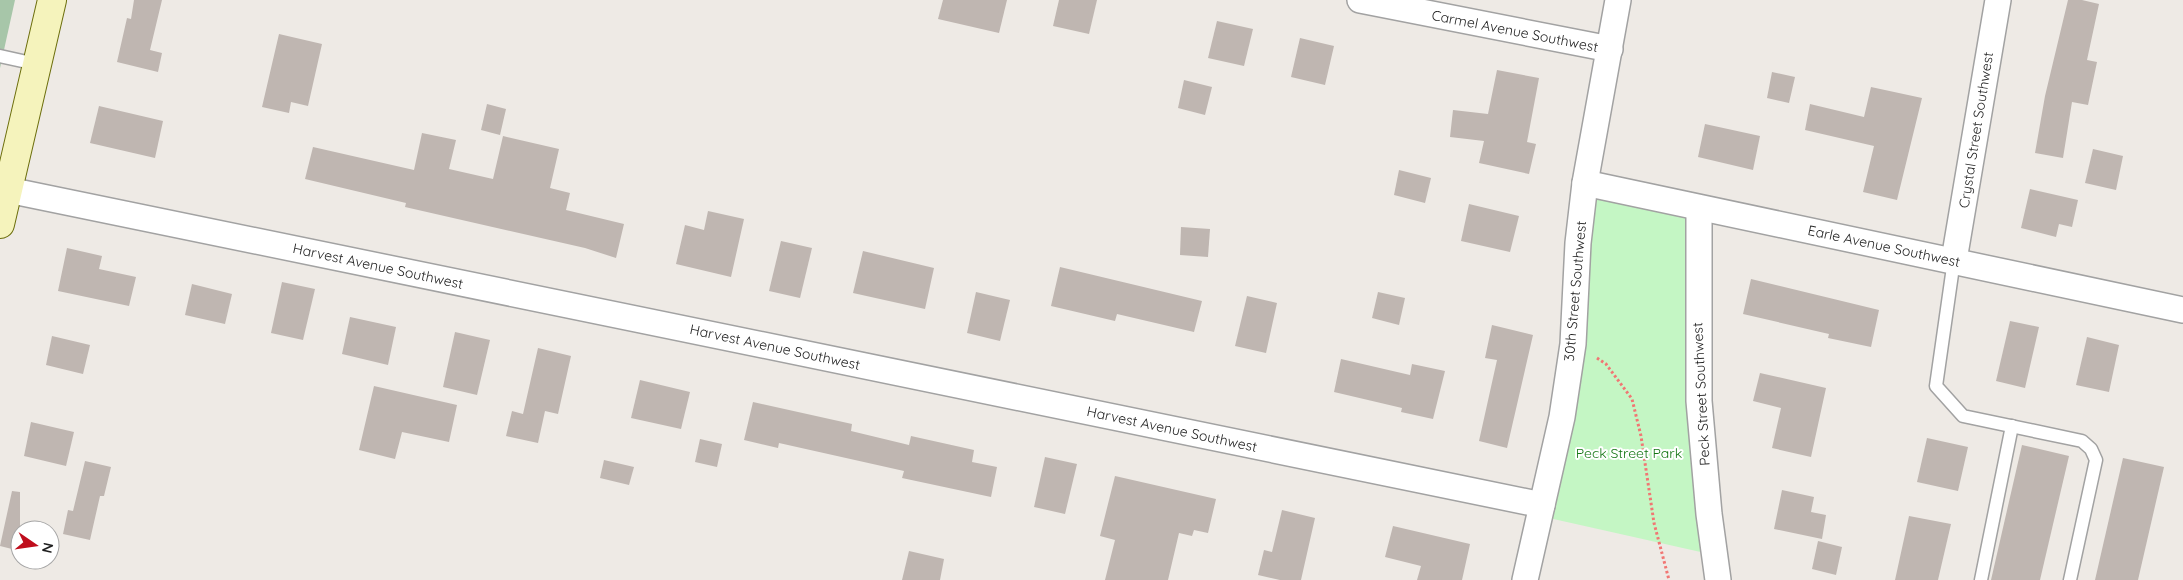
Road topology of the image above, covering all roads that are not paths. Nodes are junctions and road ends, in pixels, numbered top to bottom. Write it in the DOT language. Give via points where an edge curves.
graph roads {
  1 [pos="52,0"];
  2 [pos="1360,0"];
  3 [pos="1618,0"];
  4 [pos="1998,0"];
  5 [pos="1610,49"];
  6 [pos="0,56"];
  7 [pos="36,64"];
  8 [pos="1585,184"];
  9 [pos="8,190"];
  10 [pos="1699,208"];
  11 [pos="0,224"];
  12 [pos="1954,260"];
  13 [pos="2183,310"];
  14 [pos="2012,426"];
  15 [pos="1542,505"];
  16 [pos="1525,580"];
  17 [pos="1718,580"];
  18 [pos="1981,580"];
  19 [pos="2070,580"];
  1 -- 7 [label="street"];
  2 -- 5 [label="street, Carmel Avenue Southwest"];
  3 -- 5 [label="street, 30th Street Southwest"];
  4 -- 12 [label="street, Crystal Street Southwest"];
  5 -- 8 [label="street, 30th Street Southwest"];
  6 -- 7 [label="lane"];
  7 -- 9 [label="street"];
  8 -- 10 [label="street, Earle Avenue Southwest"];
  8 -- 15 [label="street, 30th Street Southwest" via="1572,344 1562,417"];
  9 -- 11 [label="street"];
  9 -- 15 [label="street, Harvest Avenue Southwest"];
  10 -- 12 [label="street, Earle Avenue Southwest"];
  10 -- 17 [label="street, Peck Street Southwest" via="1699,401 1708,514"];
  12 -- 13 [label="street, Earle Avenue Southwest"];
  12 -- 14 [label="lane" via="1936,386 1963,416"];
  14 -- 18 [label="lane"];
  14 -- 19 [label="lane" via="2082,441 2091,448 2096,460"];
  15 -- 16 [label="street, 30th Street Southwest"];
}
